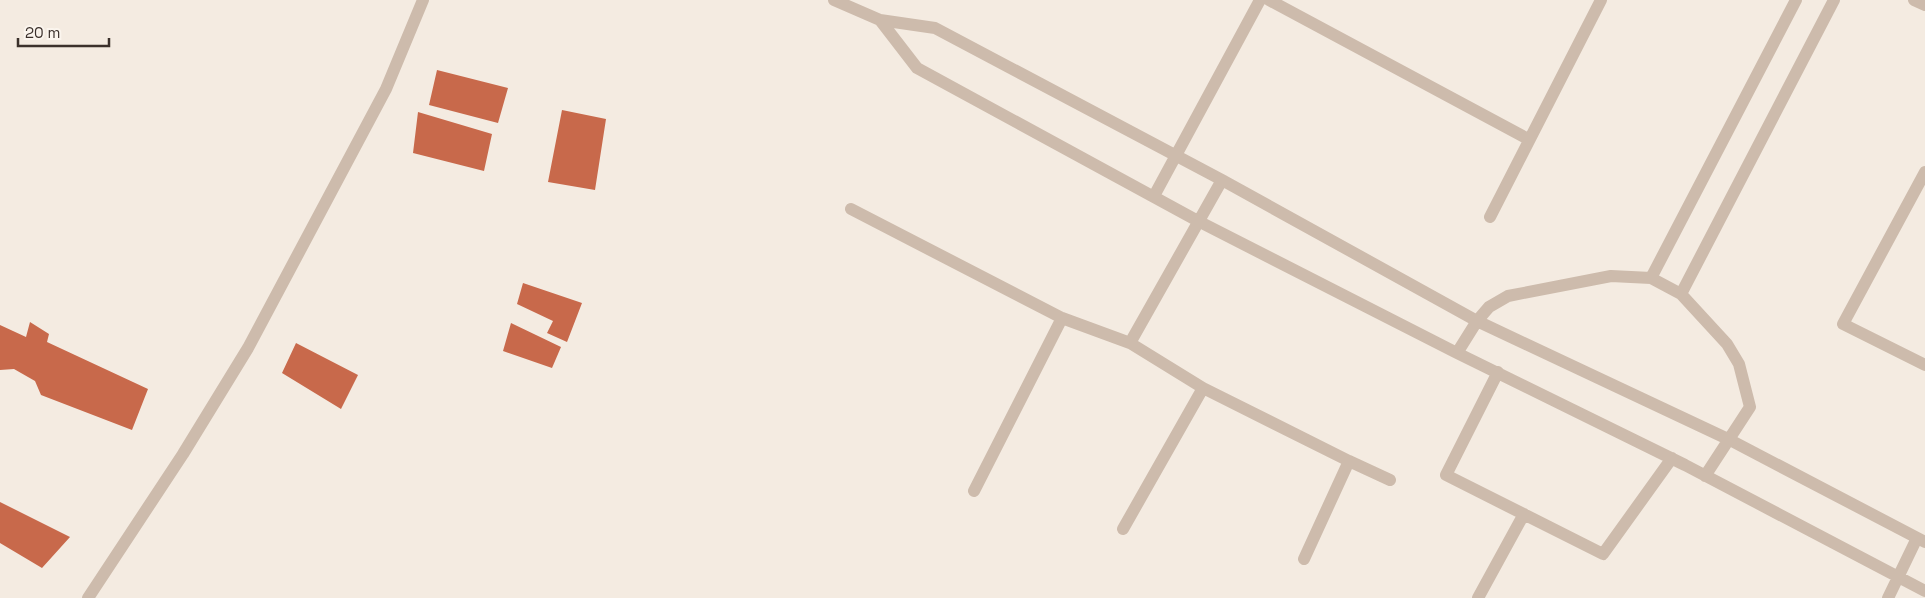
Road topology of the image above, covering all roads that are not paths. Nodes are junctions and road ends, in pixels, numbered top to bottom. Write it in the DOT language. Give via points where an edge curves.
graph roads {
  1 [pos="423,0"];
  2 [pos="834,0"];
  3 [pos="1260,0"];
  4 [pos="1269,0"];
  5 [pos="1601,0"];
  6 [pos="1796,0"];
  7 [pos="1834,0"];
  8 [pos="1914,0"];
  9 [pos="1925,5"];
  10 [pos="880,20"];
  11 [pos="1528,139"];
  12 [pos="1176,156"];
  13 [pos="1925,172"];
  14 [pos="1222,180"];
  15 [pos="1154,196"];
  16 [pos="851,209"];
  17 [pos="1490,217"];
  18 [pos="1198,221"];
  19 [pos="1651,278"];
  20 [pos="1682,294"];
  21 [pos="1062,318"];
  22 [pos="1477,321"];
  23 [pos="1130,343"];
  24 [pos="1457,353"];
  25 [pos="1925,365"];
  26 [pos="1498,372"];
  27 [pos="1203,388"];
  28 [pos="1730,440"];
  29 [pos="1672,458"];
  30 [pos="1349,461"];
  31 [pos="1705,476"];
  32 [pos="1390,480"];
  33 [pos="974,491"];
  34 [pos="1524,514"];
  35 [pos="1124,529"];
  36 [pos="1921,540"];
  37 [pos="1304,559"];
  38 [pos="1899,577"];
  39 [pos="1925,591"];
  40 [pos="88,598"];
  41 [pos="1478,598"];
  42 [pos="1888,598"];
  1 -- 40 [label="street" via="386,88 248,348"];
  2 -- 10 [label="street"];
  3 -- 12 [label="street"];
  4 -- 11 [label="street"];
  5 -- 11 [label="street"];
  6 -- 19 [label="street"];
  7 -- 20 [label="street"];
  8 -- 9 [label="street"];
  10 -- 12 [label="street" via="935,28"];
  10 -- 15 [label="street" via="918,68"];
  11 -- 17 [label="street"];
  12 -- 14 [label="street"];
  12 -- 15 [label="street"];
  13 -- 25 [label="street" via="1843,324"];
  14 -- 18 [label="street"];
  14 -- 22 [label="street"];
  15 -- 18 [label="street"];
  16 -- 21 [label="street"];
  18 -- 23 [label="street"];
  18 -- 24 [label="street"];
  19 -- 20 [label="street"];
  19 -- 22 [label="street" via="1611,276 1508,296 1489,307"];
  20 -- 28 [label="street" via="1727,344 1739,364 1750,407"];
  21 -- 23 [label="street"];
  21 -- 33 [label="street"];
  22 -- 24 [label="street"];
  22 -- 28 [label="street"];
  23 -- 27 [label="street"];
  24 -- 26 [label="street"];
  26 -- 29 [label="street"];
  26 -- 34 [label="street" via="1446,475"];
  27 -- 30 [label="street"];
  27 -- 35 [label="street"];
  28 -- 31 [label="street"];
  28 -- 36 [label="street"];
  29 -- 31 [label="street"];
  29 -- 34 [label="street" via="1603,554"];
  30 -- 32 [label="street"];
  30 -- 37 [label="street"];
  31 -- 38 [label="street"];
  34 -- 41 [label="street"];
  36 -- 38 [label="street"];
  38 -- 39 [label="street"];
  38 -- 42 [label="street"];
}
